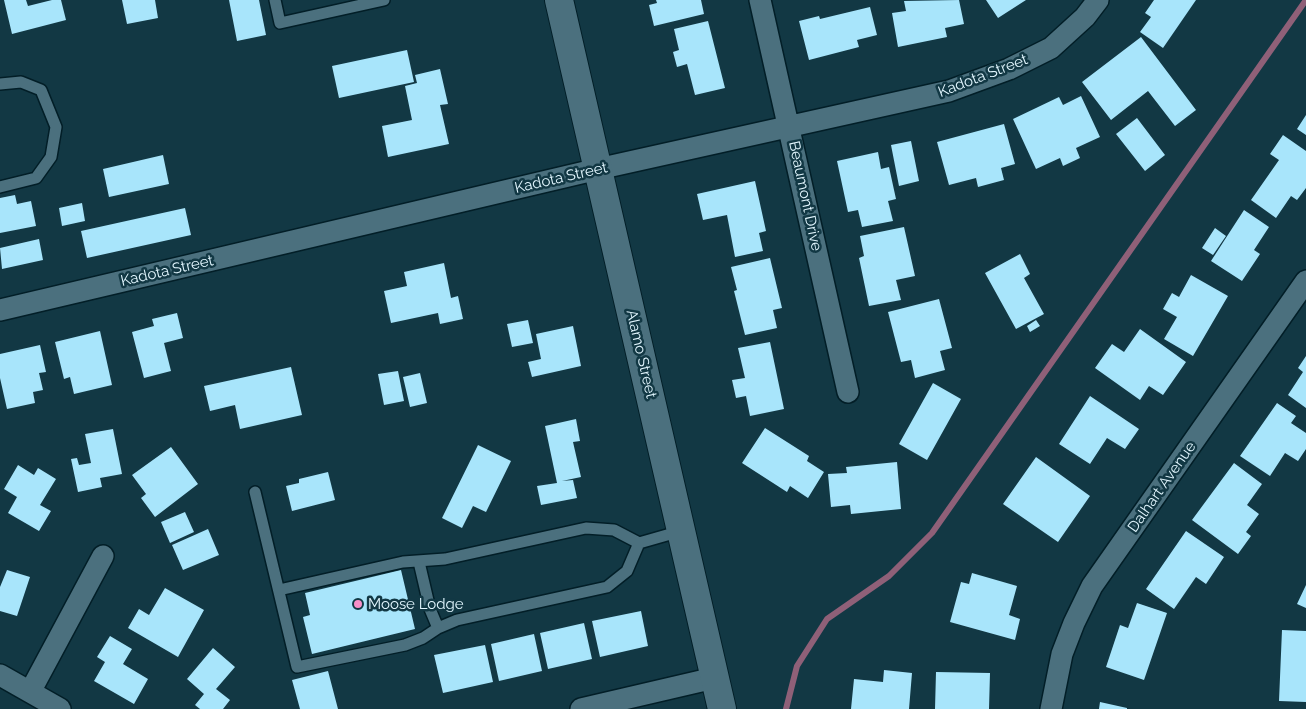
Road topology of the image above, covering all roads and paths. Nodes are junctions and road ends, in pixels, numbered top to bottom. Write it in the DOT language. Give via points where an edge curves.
graph roads {
  1 [pos="275,0"];
  2 [pos="384,0"];
  3 [pos="559,0"];
  4 [pos="760,0"];
  5 [pos="1098,0"];
  6 [pos="0,84"];
  7 [pos="789,126"];
  8 [pos="598,169"];
  9 [pos="0,187"];
  10 [pos="1306,281"];
  11 [pos="0,310"];
  12 [pos="848,392"];
  13 [pos="255,492"];
  14 [pos="681,531"];
  15 [pos="639,543"];
  16 [pos="103,556"];
  17 [pos="419,562"];
  18 [pos="279,590"];
  19 [pos="438,628"];
  20 [pos="0,675"];
  21 [pos="714,678"];
  22 [pos="30,692"];
  23 [pos="60,709"];
  24 [pos="581,709"];
  25 [pos="722,709"];
  26 [pos="1051,709"];
  1 -- 2 [label="lane" via="280,23"];
  3 -- 8 [label="main road, Alamo Street"];
  4 -- 7 [label="street, Beaumont Drive"];
  5 -- 7 [label="street, Kadota Street" via="1085,18 1051,48 1008,68 949,91"];
  6 -- 9 [label="lane" via="21,82 41,90 56,127 51,157 36,178"];
  7 -- 8 [label="street, Kadota Street"];
  7 -- 12 [label="street, Beaumont Drive"];
  8 -- 11 [label="street, Kadota Street"];
  8 -- 14 [label="main road, Alamo Street"];
  10 -- 26 [label="street, Dalhart Avenue" via="1092,586 1062,654"];
  13 -- 18 [label="lane"];
  14 -- 15 [label="lane"];
  14 -- 21 [label="main road, Alamo Street"];
  15 -- 17 [label="lane" via="614,530 586,528"];
  15 -- 19 [label="lane" via="627,571 607,587 457,620"];
  16 -- 22 [label="street"];
  17 -- 18 [label="lane" via="403,562"];
  17 -- 19 [label="lane"];
  18 -- 19 [label="lane" via="297,667 405,645"];
  20 -- 22 [label="street"];
  21 -- 24 [label="street"];
  21 -- 25 [label="main road, Alamo Street"];
  22 -- 23 [label="street"];
}
